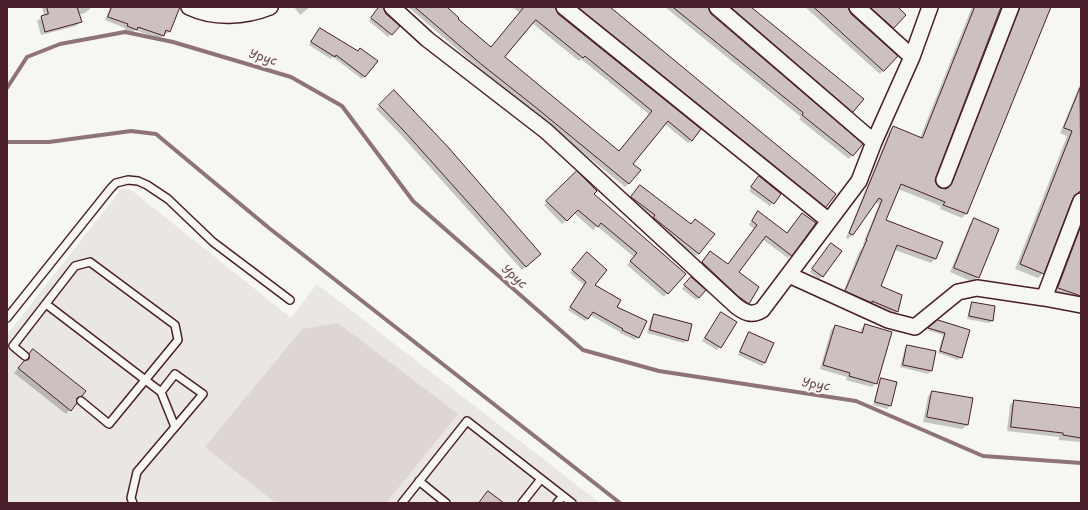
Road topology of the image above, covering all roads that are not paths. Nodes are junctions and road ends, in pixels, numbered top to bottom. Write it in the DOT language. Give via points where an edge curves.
graph roads {
  1 [pos="189,7"];
  2 [pos="270,7"];
  3 [pos="392,7"];
  4 [pos="564,7"];
  5 [pos="717,7"];
  6 [pos="857,7"];
  7 [pos="930,7"];
  8 [pos="1011,7"];
  9 [pos="912,57"];
  10 [pos="874,142"];
  11 [pos="944,180"];
  12 [pos="1081,201"];
  13 [pos="828,222"];
  14 [pos="789,275"];
  15 [pos="1044,298"];
  16 [pos="290,300"];
  17 [pos="46,304"];
  18 [pos="1081,305"];
  19 [pos="7,318"];
  20 [pos="25,356"];
  21 [pos="145,379"];
  22 [pos="161,392"];
  23 [pos="81,401"];
  24 [pos="175,427"];
  25 [pos="541,479"];
  26 [pos="419,482"];
  27 [pos="563,496"];
  28 [pos="133,503"];
  29 [pos="402,503"];
  30 [pos="446,503"];
  31 [pos="522,503"];
  32 [pos="557,503"];
  33 [pos="572,503"];
  1 -- 2 [label="street" via="216,15 258,12"];
  3 -- 14 [label="street" via="427,39 546,131 742,311 750,314 762,310"];
  4 -- 13 [label="street"];
  5 -- 10 [label="street"];
  6 -- 9 [label="street"];
  7 -- 9 [label="street"];
  8 -- 11 [label="street"];
  9 -- 10 [label="street"];
  10 -- 13 [label="street" via="859,181"];
  12 -- 15 [label="street"];
  13 -- 14 [label="street"];
  14 -- 15 [label="street" via="888,320 915,327 958,292 977,288"];
  15 -- 18 [label="street"];
  16 -- 19 [label="lane" via="213,242 158,191 138,181 128,180 116,183 110,188"];
  17 -- 20 [label="lane" via="13,346"];
  17 -- 21 [label="lane"];
  17 -- 21 [label="lane" via="75,266 90,262 175,325 178,340"];
  21 -- 22 [label="lane"];
  21 -- 23 [label="lane" via="109,424"];
  22 -- 24 [label="lane"];
  22 -- 24 [label="lane" via="175,374 203,394"];
  24 -- 28 [label="lane" via="137,472 131,498"];
  25 -- 26 [label="lane" via="467,421"];
  25 -- 27 [label="lane"];
  25 -- 31 [label="lane"];
  26 -- 29 [label="lane"];
  26 -- 30 [label="lane"];
  27 -- 32 [label="lane"];
  27 -- 33 [label="lane"];
}
